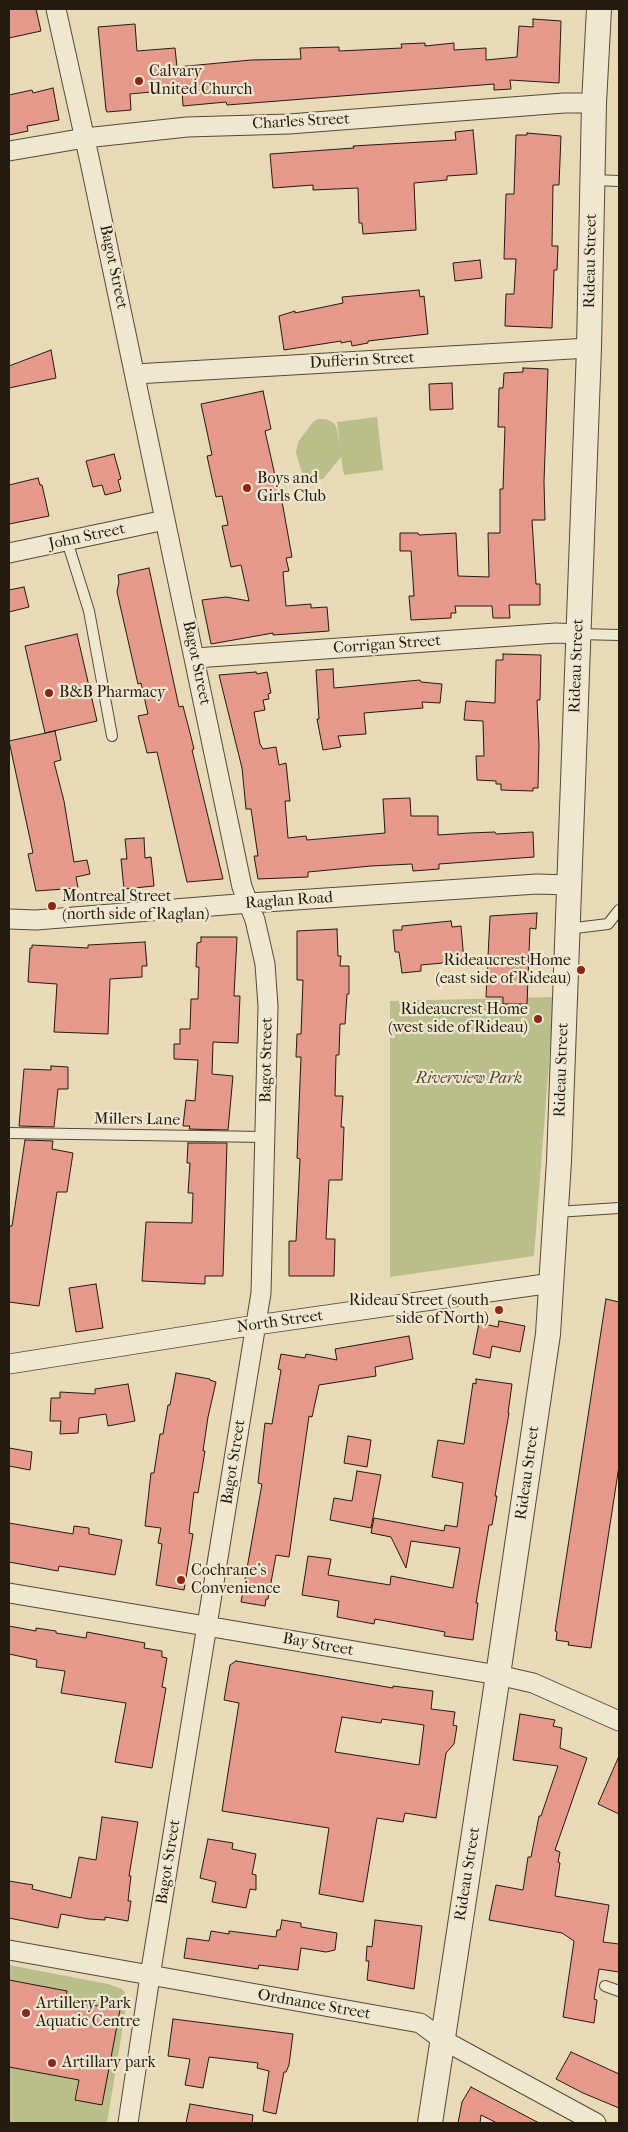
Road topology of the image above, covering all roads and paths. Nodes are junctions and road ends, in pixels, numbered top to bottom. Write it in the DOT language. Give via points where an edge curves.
graph roads {
  1 [pos="56,9"];
  2 [pos="599,9"];
  3 [pos="594,103"];
  4 [pos="85,138"];
  5 [pos="9,151"];
  6 [pos="593,180"];
  7 [pos="619,181"];
  8 [pos="589,348"];
  9 [pos="135,374"];
  10 [pos="165,520"];
  11 [pos="67,541"];
  12 [pos="9,553"];
  13 [pos="578,634"];
  14 [pos="619,635"];
  15 [pos="195,658"];
  16 [pos="112,736"];
  17 [pos="569,885"];
  18 [pos="250,903"];
  19 [pos="619,910"];
  20 [pos="9,919"];
  21 [pos="567,930"];
  22 [pos="9,1133"];
  23 [pos="265,1137"];
  24 [pos="619,1208"];
  25 [pos="556,1212"];
  26 [pos="552,1283"];
  27 [pos="256,1325"];
  28 [pos="9,1364"];
  29 [pos="9,1593"];
  30 [pos="208,1625"];
  31 [pos="498,1675"];
  32 [pos="619,1721"];
  33 [pos="9,1950"];
  34 [pos="150,1976"];
  35 [pos="605,1986"];
  36 [pos="619,1991"];
  37 [pos="443,2040"];
  38 [pos="128,2123"];
  39 [pos="430,2123"];
  40 [pos="596,2123"];
  1 -- 4 [label="street, Bagot Street"];
  2 -- 3 [label="street, Rideau Street"];
  3 -- 4 [label="street, Charles Street" via="289,124 187,127"];
  3 -- 6 [label="street, Rideau Street"];
  4 -- 5 [label="street, Charles Street"];
  4 -- 9 [label="street, Bagot Street"];
  6 -- 7 [label="lane"];
  6 -- 8 [label="street, Rideau Street"];
  8 -- 9 [label="street, Dufferin Street"];
  8 -- 13 [label="street, Rideau Street"];
  9 -- 10 [label="street, Bagot Street"];
  10 -- 11 [label="street, John Street"];
  10 -- 15 [label="street, Bagot Street"];
  11 -- 12 [label="street, John Street"];
  11 -- 16 [label="lane" via="89,611"];
  13 -- 14 [label="lane"];
  13 -- 15 [label="street, Corrigan Street"];
  13 -- 17 [label="street, Rideau Street"];
  15 -- 18 [label="street, Bagot Street" via="242,887"];
  17 -- 18 [label="street, Raglan Road" via="537,884"];
  17 -- 21 [label="street, Rideau Street"];
  18 -- 20 [label="street, Raglan Road" via="36,920"];
  18 -- 23 [label="street, Bagot Street" via="265,964"];
  19 -- 21 [label="lane" via="608,924"];
  21 -- 25 [label="street, Rideau Street"];
  22 -- 23 [label="lane, Millers Lane"];
  23 -- 27 [label="street, Bagot Street" via="261,1293"];
  24 -- 25 [label="lane"];
  25 -- 26 [label="street, Rideau Street"];
  26 -- 27 [label="street, North Street"];
  26 -- 31 [label="street, Rideau Street" via="548,1334"];
  27 -- 28 [label="street, North Street"];
  27 -- 30 [label="street, Bagot Street"];
  29 -- 30 [label="street, Bay Street"];
  30 -- 31 [label="street, Bay Street"];
  30 -- 34 [label="street, Bagot Street"];
  31 -- 32 [label="street, Bay Street" via="533,1682"];
  31 -- 37 [label="street, Rideau Street"];
  33 -- 34 [label="street, Ordnance Street"];
  34 -- 37 [label="street, Ordnance Street" via="420,2023"];
  34 -- 38 [label="street, Bagot Street"];
  35 -- 36 [label="lane"];
  37 -- 39 [label="street, Rideau Street"];
  37 -- 40 [label="street, Ordnance Street"];
}
